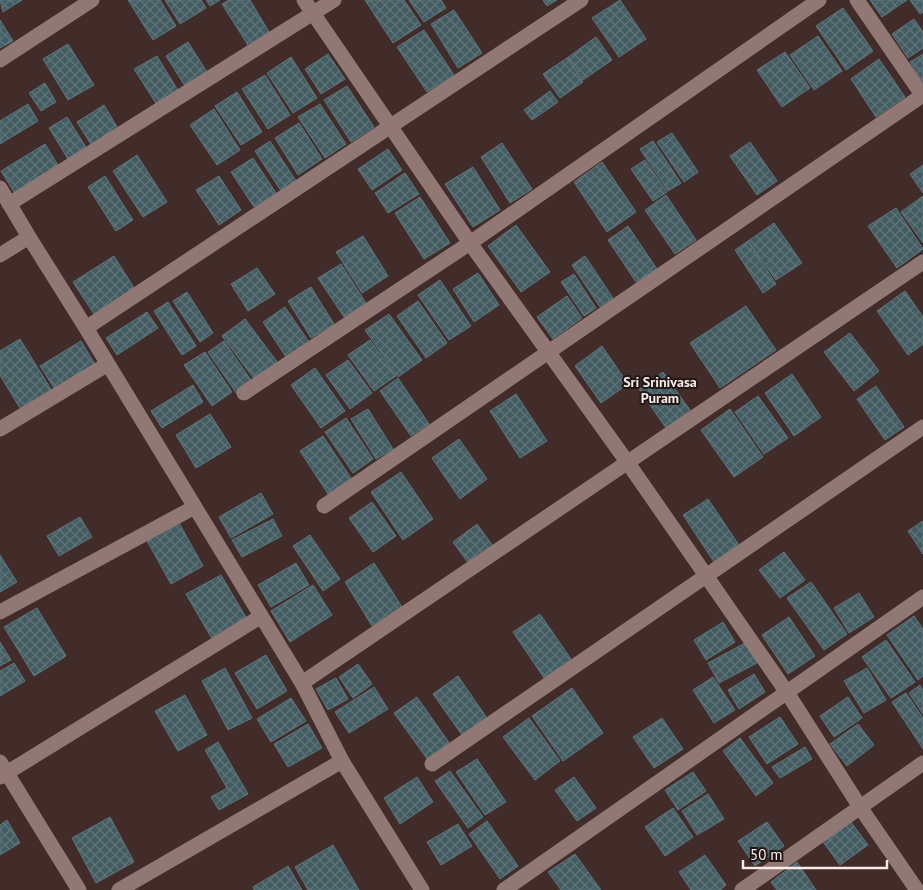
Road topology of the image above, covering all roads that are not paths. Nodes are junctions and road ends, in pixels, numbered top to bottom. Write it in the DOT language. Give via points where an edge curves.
graph roads {
  1 [pos="92,0"];
  2 [pos="304,0"];
  3 [pos="334,0"];
  4 [pos="581,0"];
  5 [pos="818,0"];
  6 [pos="857,0"];
  7 [pos="314,14"];
  8 [pos="0,60"];
  9 [pos="923,96"];
  10 [pos="391,127"];
  11 [pos="0,188"];
  12 [pos="9,204"];
  13 [pos="29,236"];
  14 [pos="470,243"];
  15 [pos="0,255"];
  16 [pos="923,262"];
  17 [pos="86,328"];
  18 [pos="549,352"];
  19 [pos="108,364"];
  20 [pos="244,393"];
  21 [pos="923,427"];
  22 [pos="0,428"];
  23 [pos="628,463"];
  24 [pos="324,506"];
  25 [pos="193,508"];
  26 [pos="707,577"];
  27 [pos="923,597"];
  28 [pos="0,612"];
  29 [pos="260,617"];
  30 [pos="302,683"];
  31 [pos="788,694"];
  32 [pos="342,760"];
  33 [pos="923,763"];
  34 [pos="432,764"];
  35 [pos="2,771"];
  36 [pos="860,807"];
  37 [pos="79,890"];
  38 [pos="118,890"];
  39 [pos="421,890"];
  40 [pos="504,890"];
  41 [pos="742,890"];
  42 [pos="917,890"];
  1 -- 8 [label="street"];
  2 -- 7 [label="street"];
  3 -- 7 [label="street"];
  4 -- 10 [label="street"];
  5 -- 14 [label="street"];
  6 -- 9 [label="street"];
  7 -- 10 [label="street"];
  7 -- 12 [label="street"];
  9 -- 18 [label="street"];
  10 -- 14 [label="street"];
  10 -- 17 [label="street"];
  11 -- 12 [label="street"];
  12 -- 13 [label="street"];
  13 -- 15 [label="street"];
  13 -- 17 [label="street"];
  14 -- 18 [label="street"];
  14 -- 20 [label="street"];
  16 -- 23 [label="street"];
  17 -- 19 [label="street"];
  18 -- 23 [label="street"];
  18 -- 24 [label="street"];
  19 -- 22 [label="street"];
  19 -- 25 [label="street"];
  21 -- 26 [label="street"];
  23 -- 26 [label="street"];
  23 -- 30 [label="street"];
  25 -- 28 [label="street"];
  25 -- 29 [label="street"];
  26 -- 31 [label="street"];
  26 -- 34 [label="street"];
  27 -- 31 [label="street"];
  29 -- 30 [label="street"];
  29 -- 35 [label="street"];
  30 -- 32 [label="street"];
  31 -- 36 [label="street"];
  31 -- 40 [label="street" via="705,748"];
  32 -- 38 [label="street"];
  32 -- 39 [label="street"];
  33 -- 36 [label="street"];
  35 -- 37 [label="street"];
  36 -- 41 [label="street"];
  36 -- 42 [label="street"];
}
